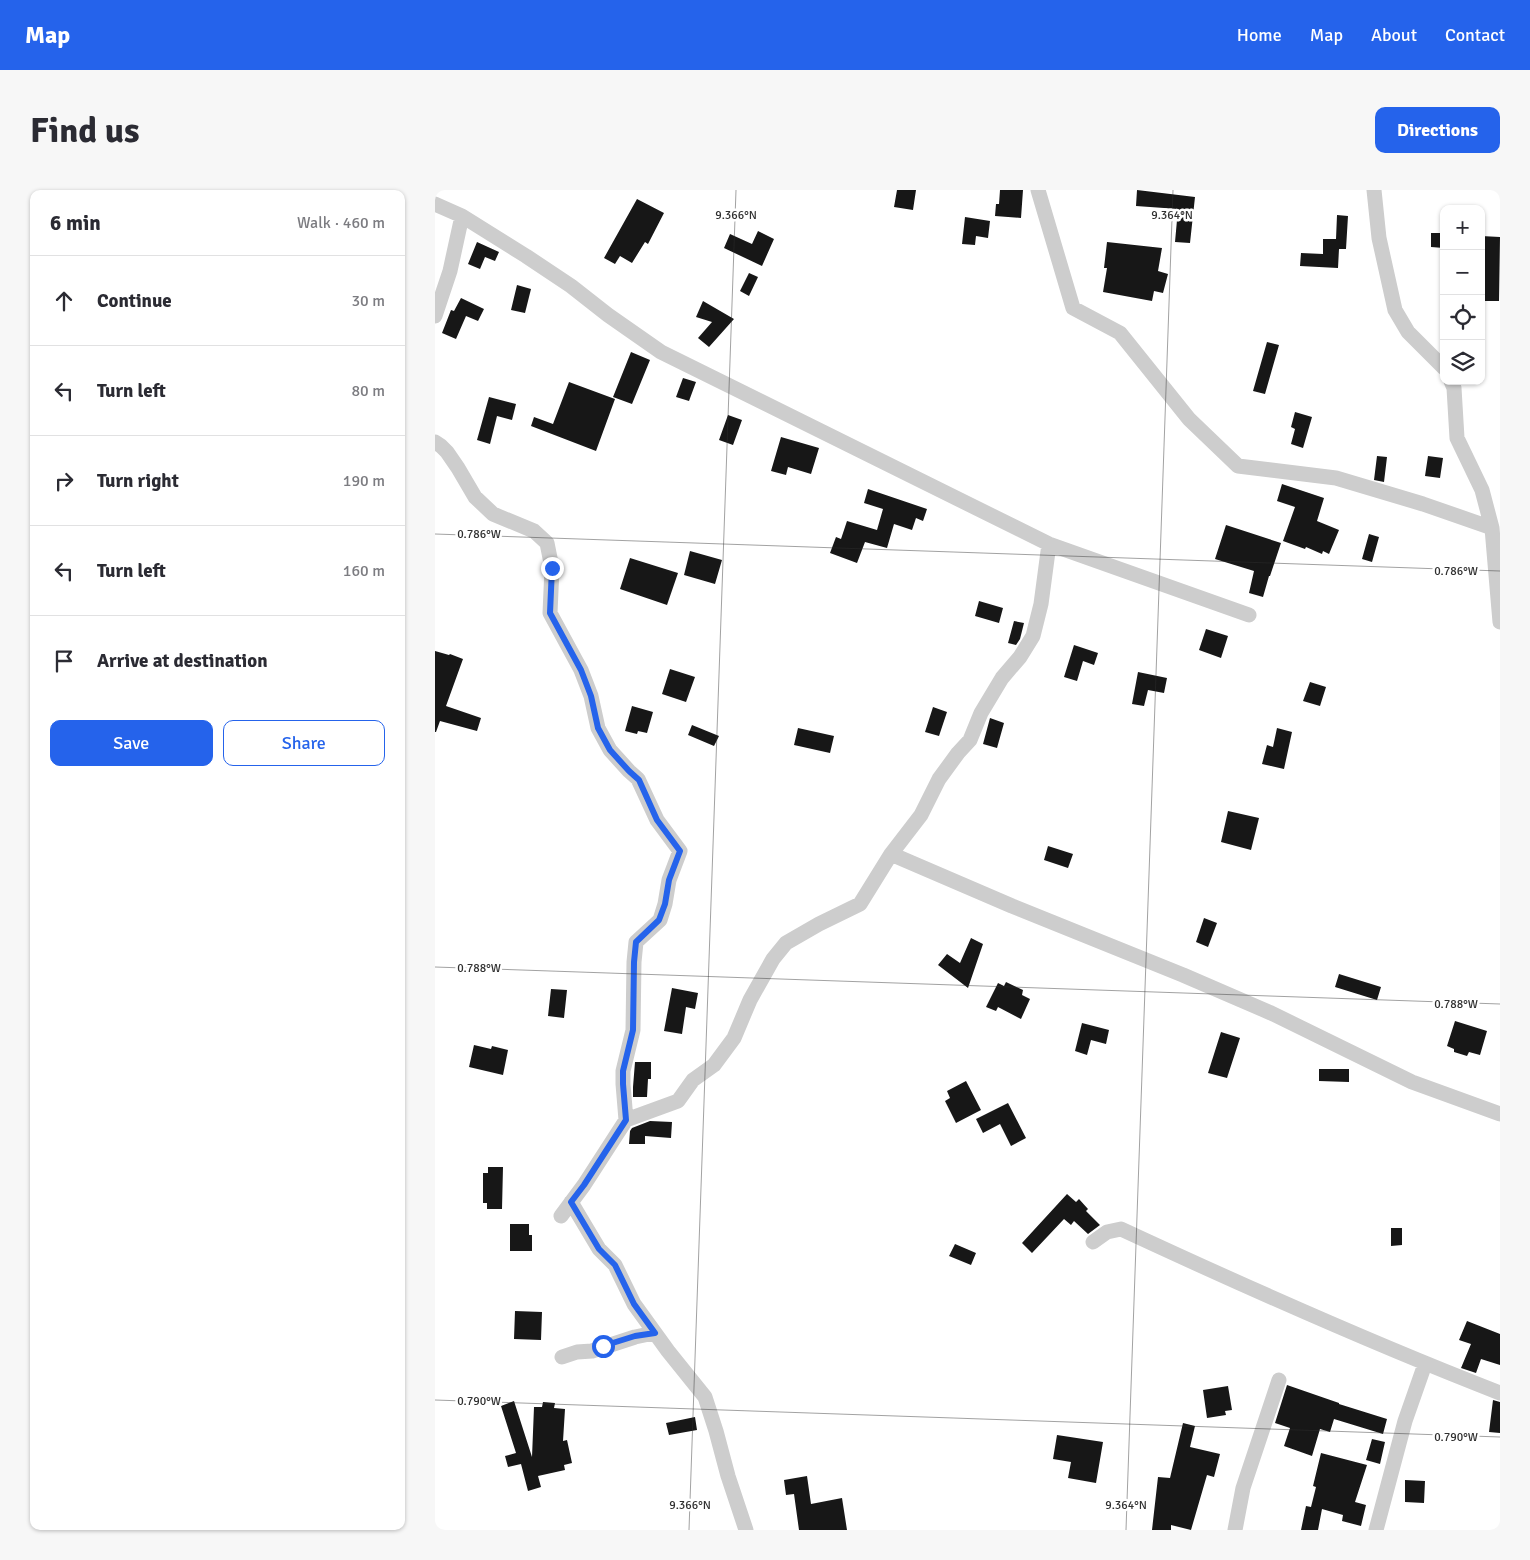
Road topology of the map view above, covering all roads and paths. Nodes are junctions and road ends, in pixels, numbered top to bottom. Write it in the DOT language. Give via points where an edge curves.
graph roads {
  1 [pos="1038,190"];
  2 [pos="1374,190"];
  3 [pos="435,204"];
  4 [pos="462,216"];
  5 [pos="435,316"];
  6 [pos="1440,364"];
  7 [pos="1453,385"];
  8 [pos="435,442"];
  9 [pos="1492,528"];
  10 [pos="1049,544"];
  11 [pos="1249,615"];
  12 [pos="1500,622"];
  13 [pos="891,854"];
  14 [pos="1500,1114"];
  15 [pos="626,1120"];
  16 [pos="571,1202"];
  17 [pos="561,1216"];
  18 [pos="1093,1242"];
  19 [pos="655,1333"];
  20 [pos="562,1357"];
  21 [pos="1425,1364"];
  22 [pos="1279,1380"];
  23 [pos="1500,1393"];
  24 [pos="746,1530"];
  25 [pos="1235,1530"];
  26 [pos="1376,1530"];
  1 -- 9 [label="street" via="1073,308 1120,333 1189,419 1238,466 1336,478"];
  2 -- 6 [label="street" via="1379,238 1395,310 1408,332"];
  3 -- 4 [label="street"];
  4 -- 5 [label="street" via="450,271"];
  4 -- 10 [label="street" via="571,286 661,352"];
  7 -- 9 [label="street" via="1457,438 1482,490"];
  8 -- 15 [label="street" via="459,468 475,497 493,514 534,531 547,543 552,568 550,613 581,670 598,728 610,750 639,780 657,820 680,851 659,920 636,942 633,1030 623,1071"];
  9 -- 12 [label="street"];
  10 -- 11 [label="street"];
  10 -- 13 [label="street" via="1033,636 1002,678 981,713 970,740 939,779 921,815"];
  13 -- 14 [label="street" via="1271,1013 1412,1082"];
  13 -- 15 [label="street" via="860,904 786,943 750,1000 734,1038 714,1065 693,1080 679,1102"];
  15 -- 16 [label="street"];
  16 -- 17 [label="street"];
  16 -- 19 [label="street" via="599,1249 615,1265 634,1304"];
  18 -- 21 [label="street" via="1107,1232 1121,1229"];
  19 -- 20 [label="street"];
  19 -- 24 [label="street" via="705,1398"];
  21 -- 23 [label="street"];
  21 -- 26 [label="street" via="1405,1421"];
  22 -- 25 [label="street" via="1243,1488"];
}
